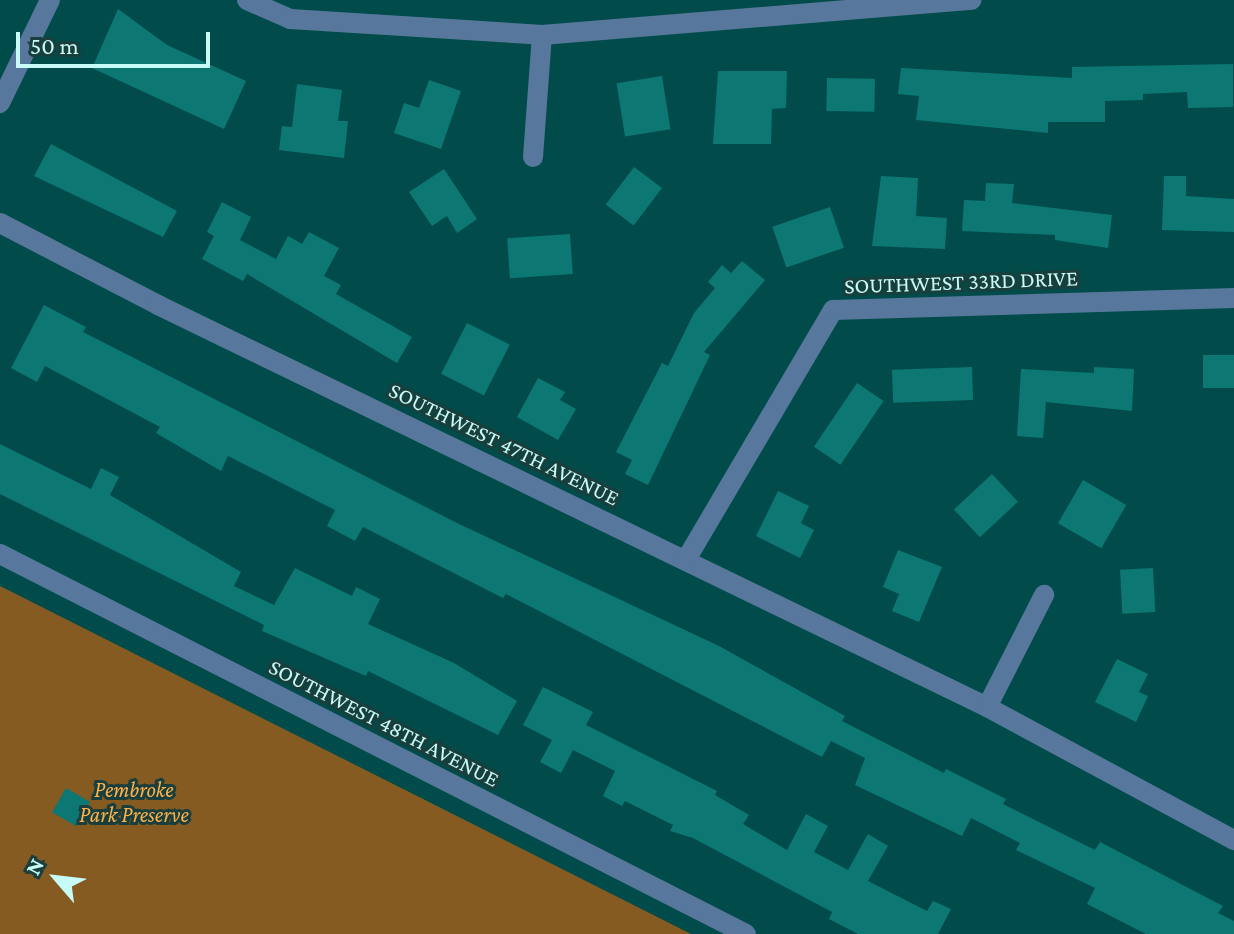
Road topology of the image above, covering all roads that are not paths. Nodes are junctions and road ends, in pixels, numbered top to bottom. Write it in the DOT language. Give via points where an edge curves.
graph roads {
  1 [pos="50,0"];
  2 [pos="247,0"];
  3 [pos="972,0"];
  4 [pos="542,35"];
  5 [pos="0,103"];
  6 [pos="533,157"];
  7 [pos="0,223"];
  8 [pos="1234,298"];
  9 [pos="0,554"];
  10 [pos="687,558"];
  11 [pos="1044,595"];
  12 [pos="987,707"];
  13 [pos="1234,840"];
  14 [pos="746,934"];
  1 -- 5 [label="street"];
  2 -- 4 [label="street" via="290,19"];
  3 -- 4 [label="street"];
  4 -- 6 [label="street"];
  7 -- 10 [label="street, SOUTHWEST 47TH AVENUE" via="158,305"];
  8 -- 10 [label="street, SOUTHWEST 33RD DRIVE" via="833,310"];
  9 -- 14 [label="street, SOUTHWEST 48TH AVENUE"];
  10 -- 12 [label="street, SOUTHWEST 47TH AVENUE"];
  11 -- 12 [label="street"];
  12 -- 13 [label="street, SOUTHWEST 47TH AVENUE"];
}
